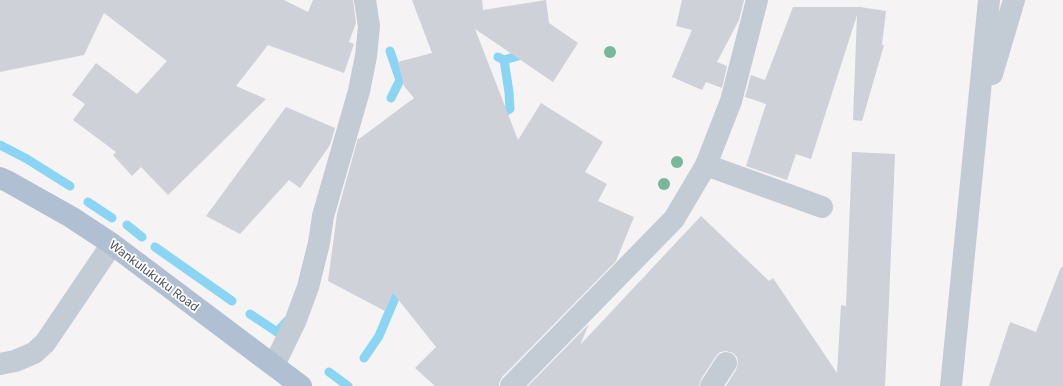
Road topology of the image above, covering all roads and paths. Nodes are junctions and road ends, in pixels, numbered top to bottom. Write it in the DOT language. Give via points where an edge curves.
graph roads {
  1 [pos="365,0"];
  2 [pos="757,0"];
  3 [pos="989,0"];
  4 [pos="1014,0"];
  5 [pos="976,134"];
  6 [pos="706,164"];
  7 [pos="0,178"];
  8 [pos="822,207"];
  9 [pos="112,244"];
  10 [pos="726,363"];
  11 [pos="0,364"];
  12 [pos="274,365"];
  13 [pos="301,386"];
  14 [pos="511,386"];
  15 [pos="711,386"];
  16 [pos="951,386"];
  1 -- 12 [label="street" via="369,26 359,91 323,216 308,287 295,322"];
  2 -- 6 [label="street" via="731,101"];
  3 -- 5 [label="street"];
  4 -- 5 [label="street"];
  5 -- 16 [label="street"];
  6 -- 8 [label="street"];
  6 -- 14 [label="street" via="674,219"];
  7 -- 9 [label="main road, Wankulukuku Road"];
  9 -- 11 [label="street" via="45,343 34,353"];
  9 -- 12 [label="main road, Wankulukuku Road"];
  10 -- 15 [label="street"];
  12 -- 13 [label="main road, Wankulukuku Road"];
}
